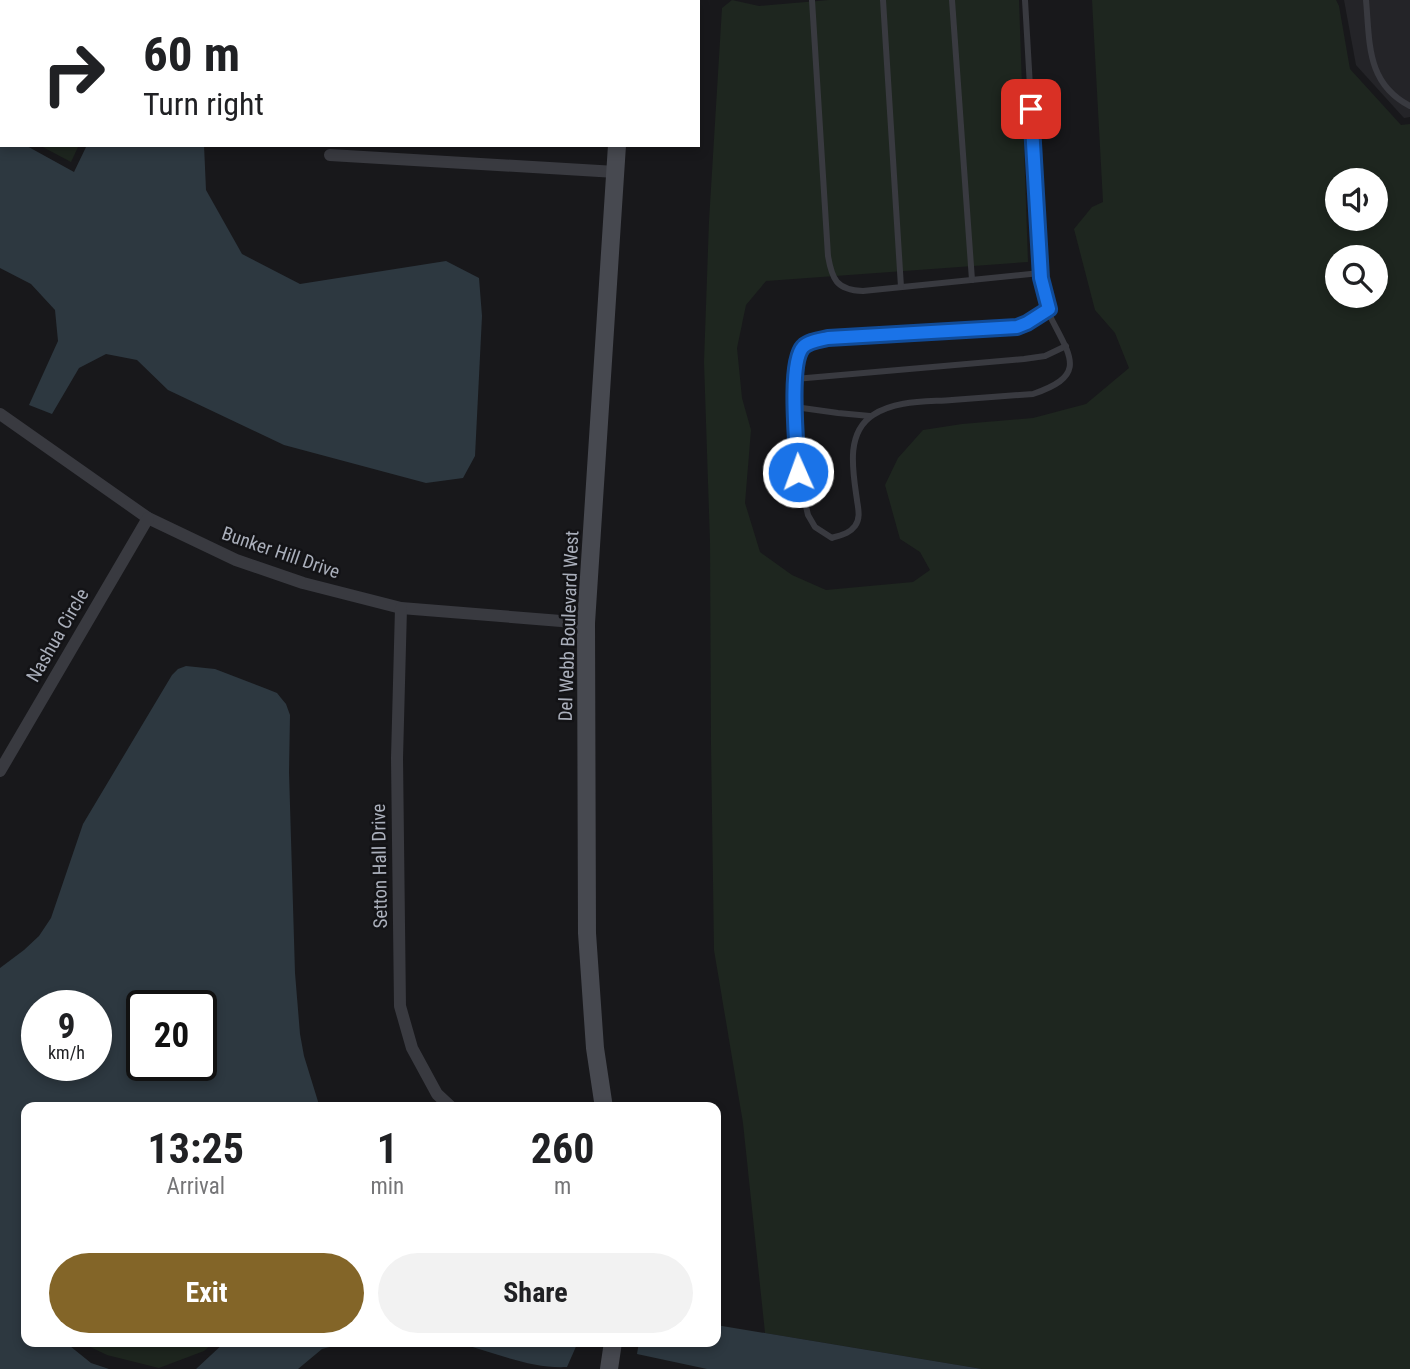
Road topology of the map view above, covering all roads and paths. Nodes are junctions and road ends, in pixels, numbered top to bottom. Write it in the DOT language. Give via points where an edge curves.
graph roads {
  1 [pos="812,0"];
  2 [pos="883,0"];
  3 [pos="952,0"];
  4 [pos="1026,0"];
  5 [pos="1366,0"];
  6 [pos="1410,106"];
  7 [pos="617,147"];
  8 [pos="330,155"];
  9 [pos="616,172"];
  10 [pos="1041,273"];
  11 [pos="972,280"];
  12 [pos="901,288"];
  13 [pos="1049,309"];
  14 [pos="1066,346"];
  15 [pos="795,379"];
  16 [pos="795,407"];
  17 [pos="0,414"];
  18 [pos="870,416"];
  19 [pos="148,519"];
  20 [pos="401,608"];
  21 [pos="586,623"];
  22 [pos="0,771"];
  23 [pos="446,1102"];
  24 [pos="603,1102"];
  25 [pos="612,1347"];
  26 [pos="609,1369"];
  1 -- 12 [label="lane" via="831,271 838,284 853,291"];
  2 -- 12 [label="lane"];
  3 -- 11 [label="lane"];
  4 -- 10 [label="lane"];
  5 -- 6 [label="lane" via="1376,72 1389,91"];
  7 -- 9 [label="street, Del Webb Boulevard West"];
  8 -- 9 [label="street"];
  9 -- 21 [label="street, Del Webb Boulevard West"];
  10 -- 11 [label="lane"];
  10 -- 13 [label="lane"];
  11 -- 12 [label="lane"];
  13 -- 14 [label="lane"];
  13 -- 15 [label="lane" via="1017,327 813,341 799,354"];
  14 -- 15 [label="lane" via="1024,359"];
  14 -- 18 [label="lane" via="1070,370 1051,388 1033,394 911,403"];
  15 -- 16 [label="lane"];
  16 -- 18 [label="lane"];
  16 -- 18 [label="lane" via="798,472 808,515 815,527 832,538 857,524 853,446"];
  17 -- 19 [label="street, Bunker Hill Drive"];
  19 -- 20 [label="street, Bunker Hill Drive" via="236,560"];
  19 -- 22 [label="street, Nashua Circle"];
  20 -- 21 [label="street, Bunker Hill Drive"];
  20 -- 23 [label="street, Setton Hall Drive" via="397,758 400,1006 412,1048"];
  21 -- 24 [label="street, Del Webb Boulevard West" via="587,933"];
  25 -- 26 [label="street"];
}
